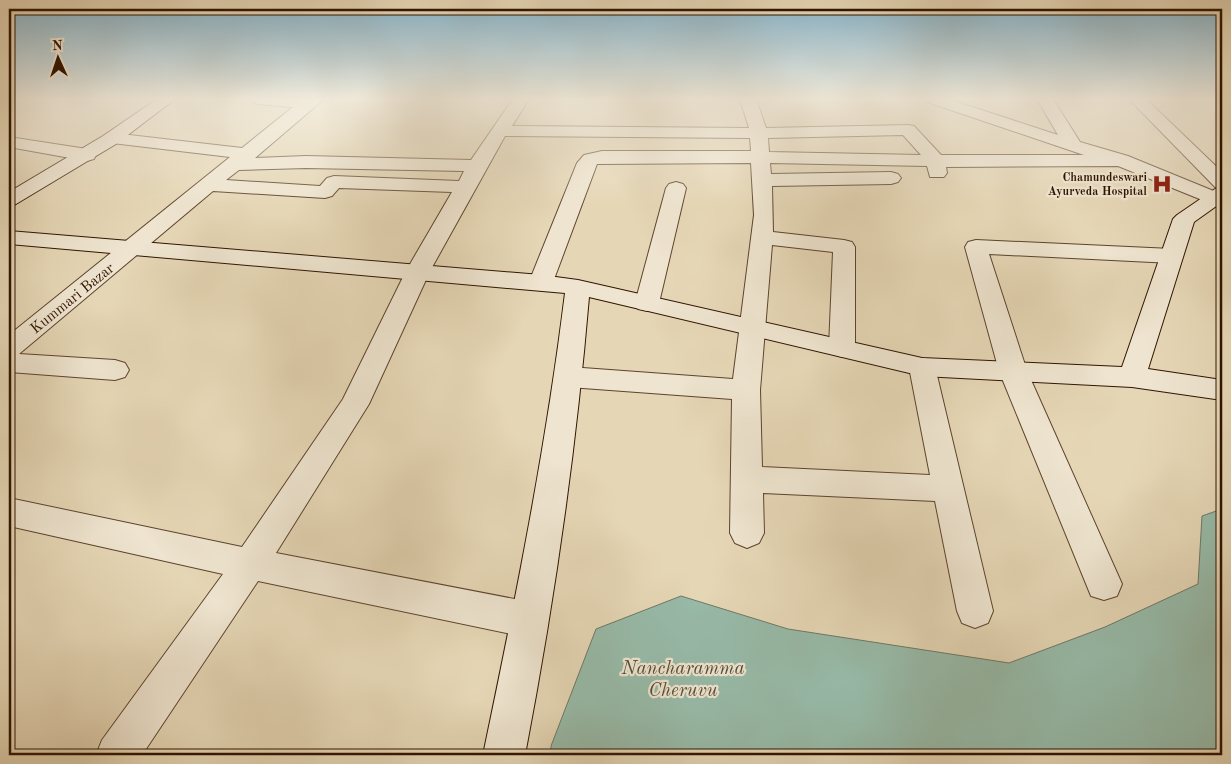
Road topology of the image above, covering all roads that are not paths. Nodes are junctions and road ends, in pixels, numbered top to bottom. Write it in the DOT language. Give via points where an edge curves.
graph roads {
  1 [pos="117,135"];
  2 [pos="271,135"];
  3 [pos="497,135"];
  4 [pos="759,135"];
  5 [pos="912,135"];
  6 [pos="1038,135"];
  7 [pos="1067,135"];
  8 [pos="1170,135"];
  9 [pos="112,138"];
  10 [pos="9,142"];
  11 [pos="1073,145"];
  12 [pos="87,155"];
  13 [pos="760,157"];
  14 [pos="242,159"];
  15 [pos="1121,160"];
  16 [pos="936,162"];
  17 [pos="476,166"];
  18 [pos="762,180"];
  19 [pos="210,185"];
  20 [pos="464,187"];
  21 [pos="676,188"];
  22 [pos="1220,191"];
  23 [pos="9,200"];
  24 [pos="762,237"];
  25 [pos="9,238"];
  26 [pos="135,247"];
  27 [pos="1172,256"];
  28 [pos="418,271"];
  29 [pos="541,282"];
  30 [pos="578,287"];
  31 [pos="647,304"];
  32 [pos="752,329"];
  33 [pos="842,348"];
  34 [pos="9,349"];
  35 [pos="9,363"];
  36 [pos="922,367"];
  37 [pos="115,370"];
  38 [pos="1013,371"];
  39 [pos="569,377"];
  40 [pos="1132,377"];
  41 [pos="746,390"];
  42 [pos="1222,390"];
  43 [pos="746,479"];
  44 [pos="948,488"];
  45 [pos="9,512"];
  46 [pos="747,534"];
  47 [pos="250,564"];
  48 [pos="1104,584"];
  49 [pos="975,611"];
  50 [pos="530,620"];
  51 [pos="117,755"];
  52 [pos="504,755"];
  1 -- 9 [label="street"];
  2 -- 14 [label="street, Kummari Bazar"];
  3 -- 17 [label="street"];
  4 -- 13 [label="street"];
  5 -- 16 [label="street"];
  6 -- 11 [label="street"];
  7 -- 11 [label="street"];
  8 -- 22 [label="street"];
  9 -- 12 [label="street"];
  9 -- 14 [label="street"];
  10 -- 12 [label="street"];
  11 -- 15 [label="street"];
  12 -- 23 [label="street"];
  13 -- 16 [label="street"];
  13 -- 18 [label="street"];
  13 -- 29 [label="street" via="591,159 586,163"];
  14 -- 17 [label="street"];
  14 -- 19 [label="street, Kummari Bazar"];
  15 -- 16 [label="street"];
  15 -- 22 [label="street"];
  16 -- 18 [label="street" via="938,177"];
  17 -- 20 [label="street"];
  18 -- 24 [label="street"];
  19 -- 20 [label="street" via="325,192 334,182"];
  19 -- 26 [label="street, Kummari Bazar"];
  20 -- 28 [label="street"];
  21 -- 31 [label="street"];
  22 -- 27 [label="street" via="1184,219"];
  24 -- 32 [label="street"];
  24 -- 33 [label="street" via="844,247"];
  25 -- 26 [label="street"];
  26 -- 28 [label="street"];
  26 -- 34 [label="street, Kummari Bazar"];
  27 -- 38 [label="street" via="976,247"];
  27 -- 40 [label="street"];
  28 -- 29 [label="street"];
  28 -- 47 [label="street" via="355,404"];
  29 -- 30 [label="street"];
  30 -- 31 [label="street"];
  30 -- 39 [label="street"];
  31 -- 32 [label="street"];
  32 -- 33 [label="street"];
  32 -- 41 [label="street"];
  33 -- 36 [label="street"];
  35 -- 37 [label="street"];
  36 -- 38 [label="street"];
  36 -- 44 [label="street"];
  38 -- 40 [label="street"];
  38 -- 48 [label="street"];
  39 -- 41 [label="street"];
  39 -- 50 [label="street"];
  40 -- 42 [label="street"];
  41 -- 43 [label="street"];
  43 -- 44 [label="street"];
  43 -- 46 [label="street"];
  44 -- 49 [label="street"];
  45 -- 47 [label="street"];
  47 -- 50 [label="street"];
  47 -- 51 [label="street"];
  50 -- 52 [label="street"];
}
